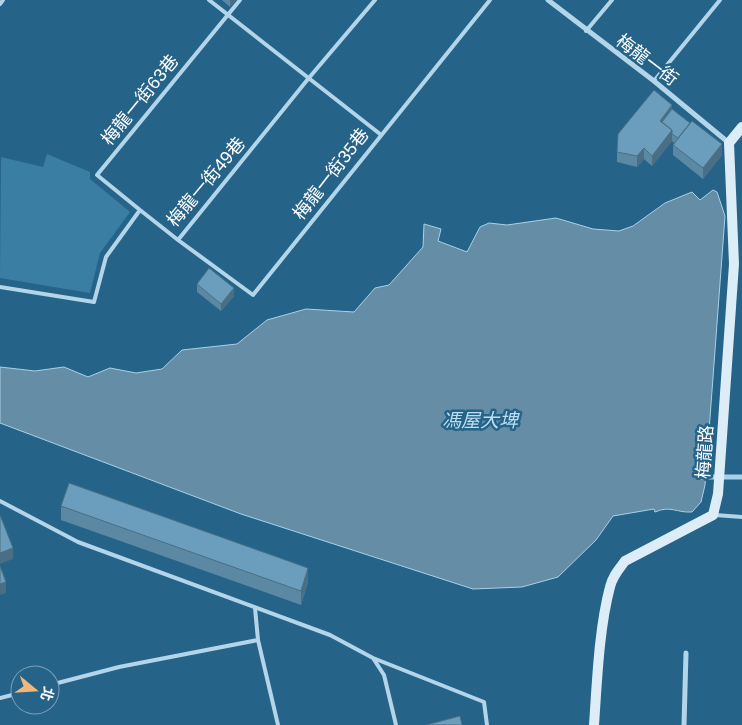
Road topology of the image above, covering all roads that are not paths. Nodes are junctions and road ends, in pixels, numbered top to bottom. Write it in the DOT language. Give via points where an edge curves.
graph roads {
  1 [pos="4,0"];
  2 [pos="209,0"];
  3 [pos="240,0"];
  4 [pos="375,0"];
  5 [pos="490,0"];
  6 [pos="548,0"];
  7 [pos="612,0"];
  8 [pos="720,0"];
  9 [pos="0,4"];
  10 [pos="228,15"];
  11 [pos="586,32"];
  12 [pos="308,79"];
  13 [pos="654,81"];
  14 [pos="742,127"];
  15 [pos="380,134"];
  16 [pos="729,143"];
  17 [pos="140,210"];
  18 [pos="178,240"];
  19 [pos="0,287"];
  20 [pos="0,500"];
  21 [pos="713,515"];
  22 [pos="742,517"];
  23 [pos="255,608"];
  24 [pos="258,640"];
  25 [pos="686,653"];
  26 [pos="373,658"];
  27 [pos="60,682"];
  28 [pos="278,725"];
  29 [pos="396,725"];
  30 [pos="487,725"];
  31 [pos="594,725"];
  32 [pos="684,725"];
  1 -- 9 [label="lane"];
  2 -- 10 [label="lane"];
  3 -- 10 [label="lane, 梅龍一街63巷"];
  4 -- 12 [label="lane, 梅龍一街49巷"];
  5 -- 15 [label="lane, 梅龍一街35巷"];
  6 -- 11 [label="street, 梅龍一街"];
  7 -- 11 [label="lane"];
  8 -- 13 [label="lane"];
  10 -- 12 [label="lane"];
  10 -- 17 [label="lane, 梅龍一街63巷" via="97,176"];
  11 -- 13 [label="street, 梅龍一街"];
  12 -- 15 [label="lane"];
  12 -- 18 [label="lane, 梅龍一街49巷"];
  13 -- 16 [label="street, 梅龍一街"];
  14 -- 16 [label="street"];
  15 -- 18 [label="lane, 梅龍一街35巷" via="253,295"];
  16 -- 21 [label="street, 梅龍路" via="734,264 718,494"];
  17 -- 18 [label="lane, 梅龍一街49巷"];
  17 -- 19 [label="lane, 梅龍一街49巷" via="106,257 94,302"];
  20 -- 23 [label="lane" via="78,542"];
  21 -- 22 [label="lane"];
  21 -- 31 [label="street" via="625,561 615,573 605,618"];
  23 -- 24 [label="lane"];
  23 -- 26 [label="lane" via="330,635"];
  24 -- 27 [label="lane" via="119,667"];
  24 -- 28 [label="lane"];
  25 -- 32 [label="street"];
  26 -- 29 [label="lane" via="384,675"];
  26 -- 30 [label="lane" via="484,702"];
}
